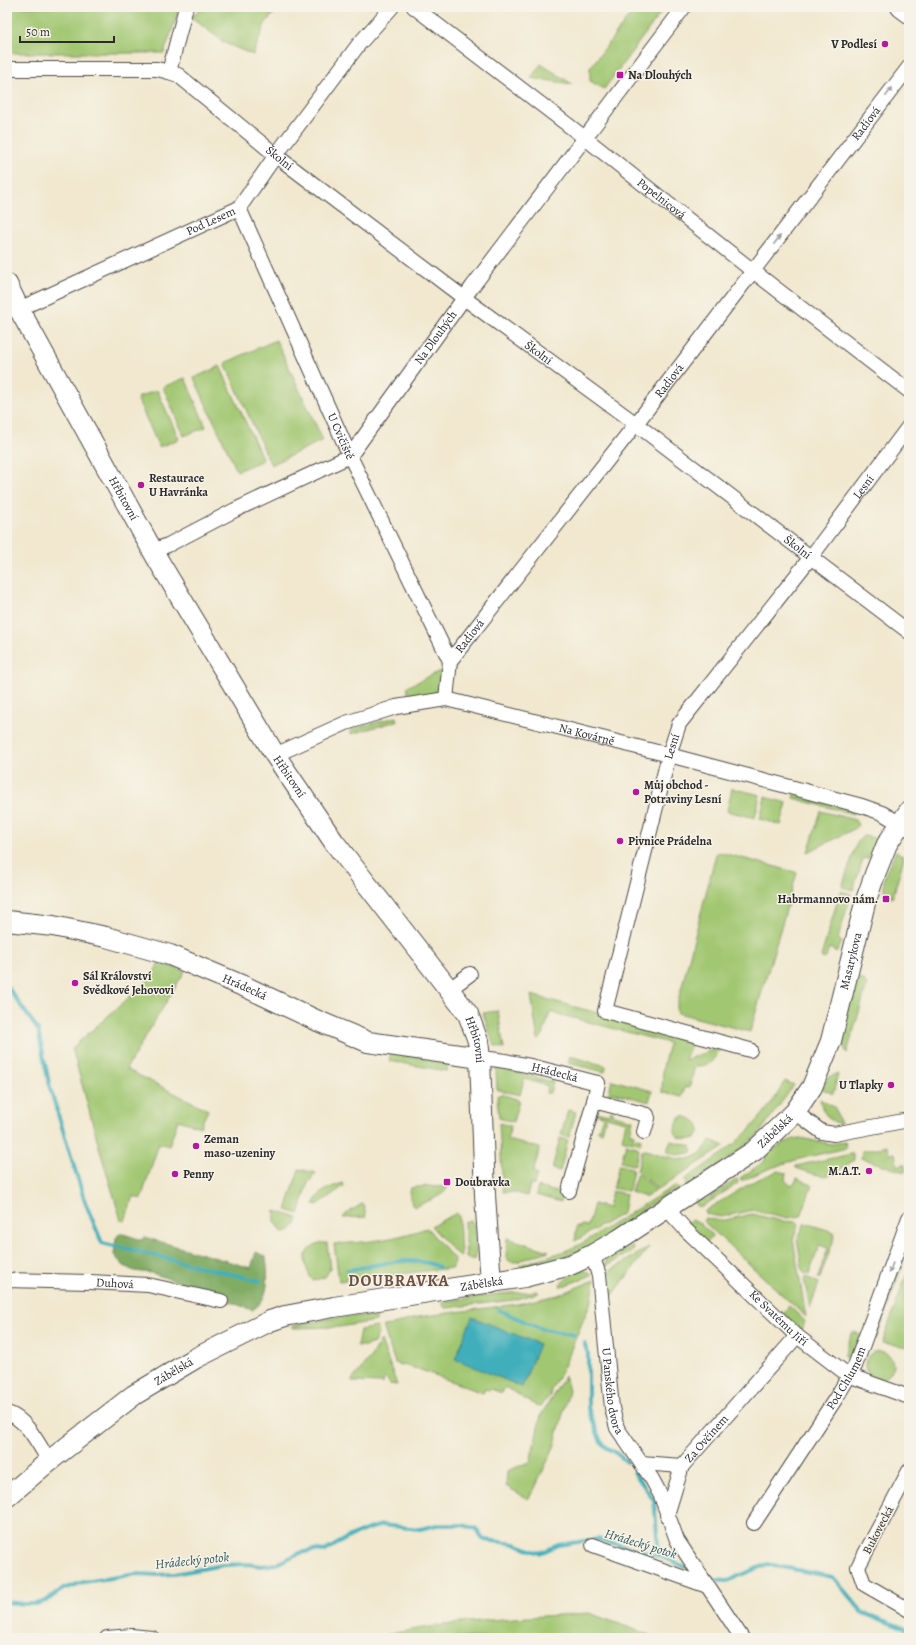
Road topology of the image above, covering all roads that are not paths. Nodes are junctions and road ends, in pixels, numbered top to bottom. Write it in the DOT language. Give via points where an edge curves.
graph roads {
  1 [pos="186,7"];
  2 [pos="392,7"];
  3 [pos="414,7"];
  4 [pos="684,7"];
  5 [pos="901,7"];
  6 [pos="909,13"];
  7 [pos="909,67"];
  8 [pos="7,69"];
  9 [pos="169,72"];
  10 [pos="585,138"];
  11 [pos="276,155"];
  12 [pos="238,208"];
  13 [pos="752,271"];
  14 [pos="7,284"];
  15 [pos="464,298"];
  16 [pos="19,309"];
  17 [pos="909,391"];
  18 [pos="636,424"];
  19 [pos="909,426"];
  20 [pos="350,456"];
  21 [pos="153,552"];
  22 [pos="811,558"];
  23 [pos="909,632"];
  24 [pos="450,661"];
  25 [pos="446,699"];
  26 [pos="275,755"];
  27 [pos="669,755"];
  28 [pos="906,821"];
  29 [pos="7,921"];
  30 [pos="470,974"];
  31 [pos="450,989"];
  32 [pos="750,1050"];
  33 [pos="486,1058"];
  34 [pos="594,1101"];
  35 [pos="794,1112"];
  36 [pos="909,1120"];
  37 [pos="644,1132"];
  38 [pos="569,1191"];
  39 [pos="667,1209"];
  40 [pos="909,1218"];
  41 [pos="592,1255"];
  42 [pos="7,1280"];
  43 [pos="491,1283"];
  44 [pos="221,1301"];
  45 [pos="797,1336"];
  46 [pos="848,1375"];
  47 [pos="909,1398"];
  48 [pos="7,1413"];
  49 [pos="49,1461"];
  50 [pos="641,1463"];
  51 [pos="682,1466"];
  52 [pos="909,1472"];
  53 [pos="7,1497"];
  54 [pos="667,1515"];
  55 [pos="754,1523"];
  56 [pos="593,1545"];
  57 [pos="705,1584"];
  58 [pos="909,1610"];
  59 [pos="107,1638"];
  60 [pos="152,1638"];
  61 [pos="742,1638"];
  1 -- 9 [label="street"];
  2 -- 11 [label="street, Pod Lesem" via="359,44"];
  3 -- 10 [label="street, Popelnicová"];
  4 -- 10 [label="street, Na Dlouhých"];
  5 -- 6 [label="street"];
  13 -- 7 [label="street, Radiová, one-way"];
  8 -- 9 [label="street, Školní" via="157,69"];
  9 -- 11 [label="street, Školní" via="178,75"];
  10 -- 13 [label="street, Popelnicová"];
  10 -- 15 [label="street, Na Dlouhých"];
  11 -- 12 [label="street, Pod Lesem"];
  11 -- 15 [label="street, Školní"];
  12 -- 16 [label="street, Pod Lesem"];
  12 -- 20 [label="street, U Cvičiště"];
  13 -- 17 [label="street, Popelnicová"];
  13 -- 18 [label="street, Radiová"];
  14 -- 16 [label="street, Hřbitovní"];
  15 -- 18 [label="street, Školní"];
  15 -- 20 [label="street, Na Dlouhých"];
  16 -- 21 [label="street, Hřbitovní"];
  18 -- 22 [label="street, Školní"];
  18 -- 24 [label="street, Radiová"];
  19 -- 22 [label="street, Lesní"];
  20 -- 21 [label="street, Na Dlouhých"];
  20 -- 24 [label="street, U Cvičiště"];
  21 -- 26 [label="street, Hřbitovní"];
  22 -- 23 [label="street, Školní"];
  22 -- 27 [label="street, Lesní" via="679,724"];
  24 -- 25 [label="street, Radiová"];
  25 -- 26 [label="street, Na Kovárně" via="396,707 346,723"];
  25 -- 27 [label="street, Na Kovárně"];
  26 -- 31 [label="street, Hřbitovní" via="334,842"];
  27 -- 28 [label="street, Na Kovárně" via="862,806"];
  27 -- 32 [label="street, Lesní" via="605,1011 722,1045"];
  28 -- 35 [label="street, Masarykova" via="888,844 875,874 865,903 831,1041 812,1087"];
  29 -- 33 [label="street, Hrádecká" via="99,935 170,955 368,1042"];
  30 -- 31 [label="street"];
  31 -- 33 [label="street, Hřbitovní" via="468,1014"];
  33 -- 34 [label="street, Hrádecká" via="598,1083"];
  33 -- 43 [label="street, Hřbitovní" via="485,1195"];
  34 -- 37 [label="street" via="647,1115"];
  34 -- 38 [label="street, Hrádecká"];
  35 -- 36 [label="street, Zábělská" via="822,1132 834,1134"];
  35 -- 39 [label="street, Zábělská" via="754,1151"];
  39 -- 41 [label="street, Zábělská"];
  39 -- 45 [label="street, Ke Svatému Jiří"];
  40 -- 46 [label="street, Pod Chlumem, one-way" via="865,1341 855,1366"];
  41 -- 43 [label="street, Zábělská" via="552,1271"];
  41 -- 50 [label="street, U Panského dvora" via="599,1275 615,1422"];
  42 -- 44 [label="street, Duhová" via="148,1285"];
  43 -- 49 [label="street, Zábělská" via="356,1303 270,1321 196,1358 134,1395"];
  45 -- 46 [label="street, Ke Svatému Jiří"];
  45 -- 51 [label="street, Za Ovčínem"];
  46 -- 47 [label="street, Ke Svatému Jiří"];
  46 -- 55 [label="street, Pod Chlumem" via="836,1398"];
  48 -- 49 [label="street" via="16,1416 24,1425"];
  49 -- 53 [label="street, Zábělská"];
  50 -- 51 [label="street"];
  50 -- 54 [label="street, U Panského dvora" via="661,1496"];
  51 -- 54 [label="street, Za Ovčínem"];
  52 -- 58 [label="street, Bukovecká" via="858,1567 864,1584"];
  54 -- 57 [label="street" via="677,1540"];
  56 -- 57 [label="street"];
  57 -- 61 [label="street"];
  59 -- 60 [label="street"];
}
